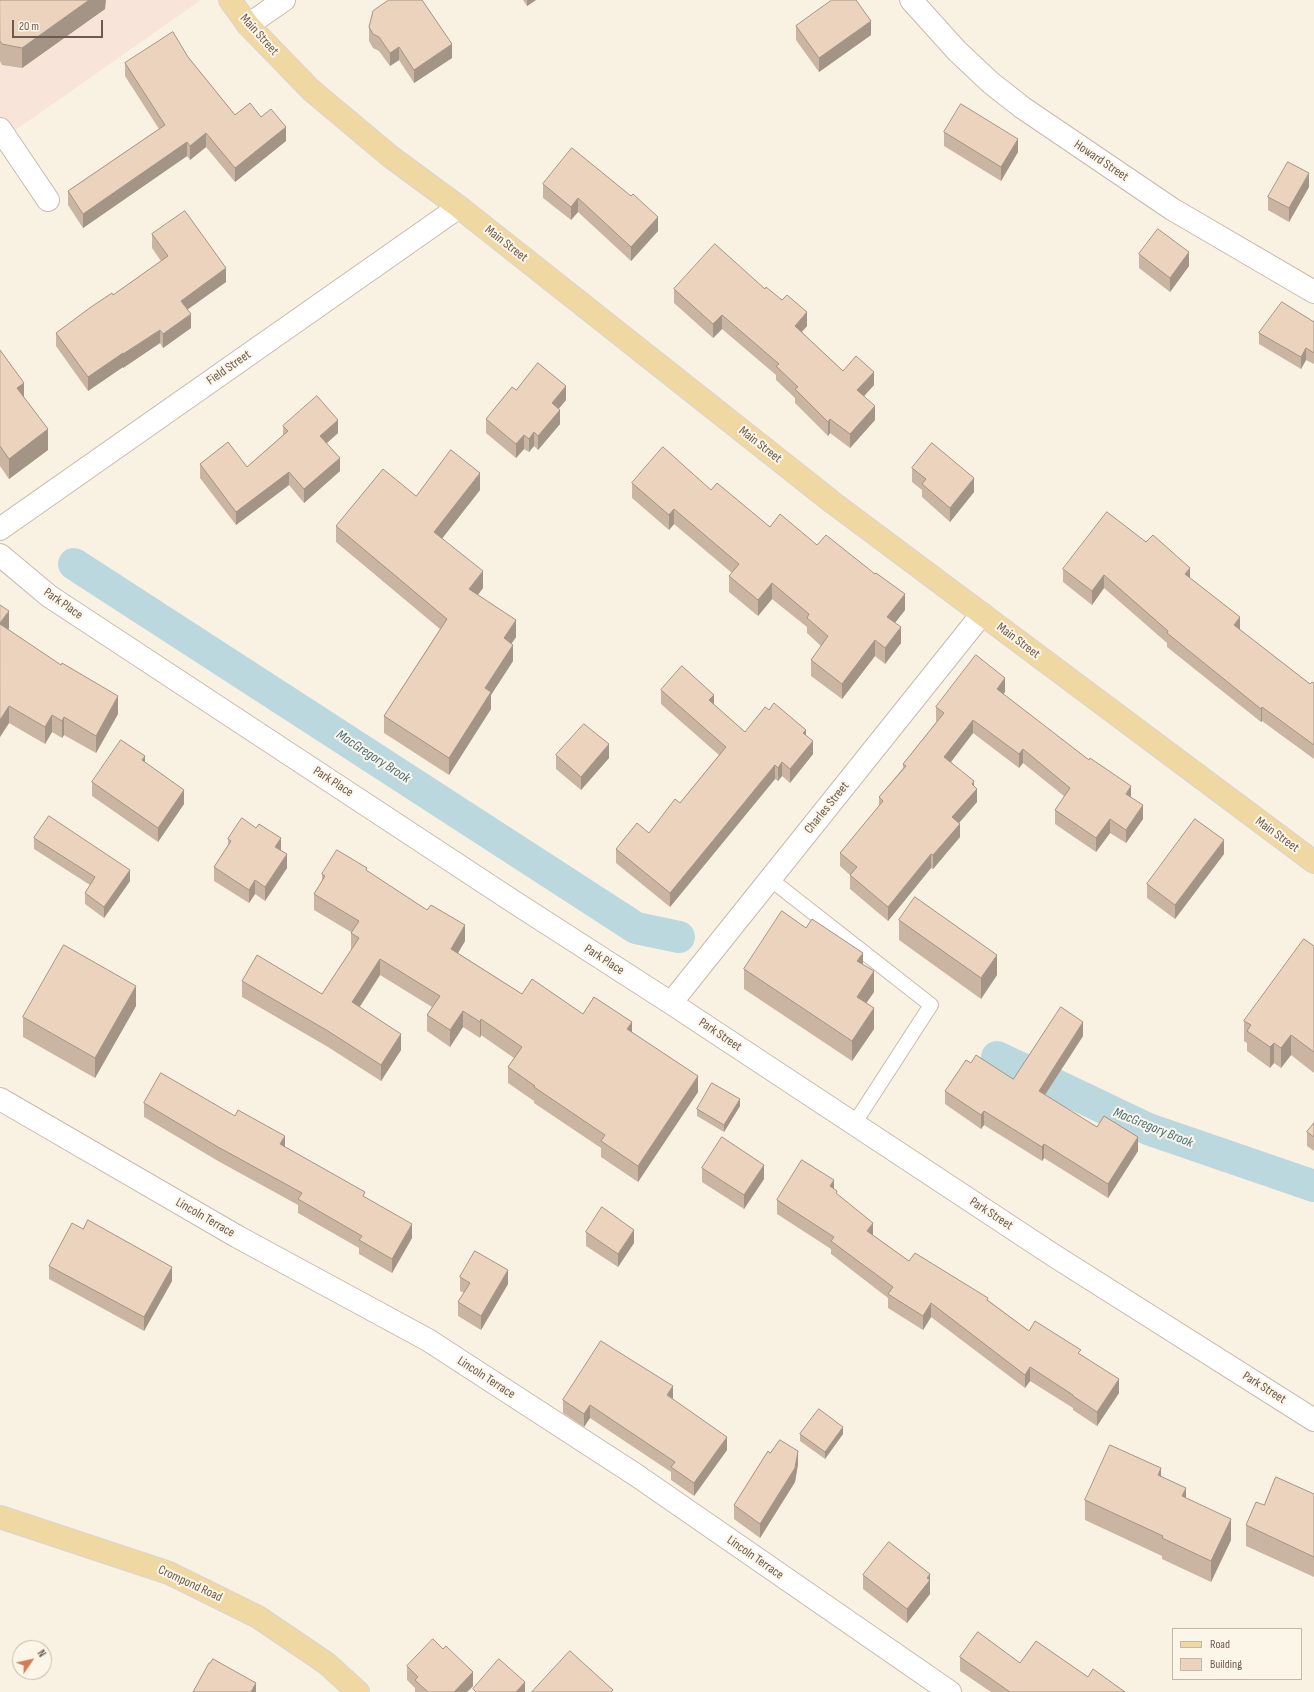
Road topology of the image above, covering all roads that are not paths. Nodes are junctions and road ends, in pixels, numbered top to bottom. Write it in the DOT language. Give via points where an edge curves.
graph roads {
  1 [pos="230,0"];
  2 [pos="284,0"];
  3 [pos="911,0"];
  4 [pos="248,25"];
  5 [pos="0,129"];
  6 [pos="48,200"];
  7 [pos="459,206"];
  8 [pos="1314,292"];
  9 [pos="0,529"];
  10 [pos="0,555"];
  11 [pos="982,614"];
  12 [pos="1314,862"];
  13 [pos="770,879"];
  14 [pos="671,1003"];
  15 [pos="0,1099"];
  16 [pos="854,1124"];
  17 [pos="1314,1420"];
  18 [pos="0,1517"];
  19 [pos="358,1692"];
  20 [pos="950,1692"];
  1 -- 4 [label="main road, Main Street"];
  2 -- 4 [label="street"];
  3 -- 8 [label="street, Howard Street" via="957,52 991,84 1023,108 1172,210"];
  4 -- 7 [label="main road, Main Street" via="311,90 391,157"];
  5 -- 6 [label="street"];
  7 -- 9 [label="street, Field Street"];
  7 -- 11 [label="main road, Main Street" via="826,497"];
  10 -- 14 [label="street, Park Place" via="49,596"];
  11 -- 12 [label="main road, Main Street"];
  11 -- 13 [label="street, Charles Street"];
  13 -- 14 [label="street, Charles Street"];
  13 -- 16 [label="lane" via="931,1005"];
  14 -- 16 [label="street, Park Street"];
  15 -- 20 [label="street, Lincoln Terrace" via="238,1237 428,1340 636,1475"];
  16 -- 17 [label="street, Park Street" via="1052,1255"];
  18 -- 19 [label="main road, Crompond Road" via="170,1572 258,1617 326,1663"];
}
